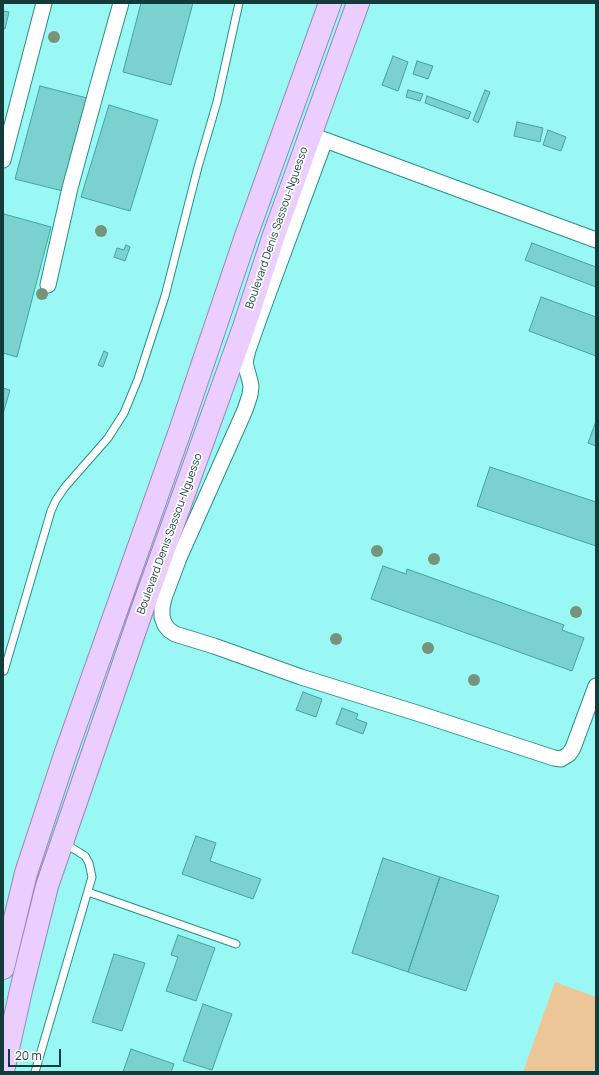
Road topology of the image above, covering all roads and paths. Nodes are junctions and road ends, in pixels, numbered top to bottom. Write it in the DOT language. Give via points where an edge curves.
graph roads {
  1 [pos="44,3"];
  2 [pos="121,3"];
  3 [pos="239,3"];
  4 [pos="330,3"];
  5 [pos="358,3"];
  6 [pos="317,138"];
  7 [pos="3,160"];
  8 [pos="596,240"];
  9 [pos="48,285"];
  10 [pos="239,361"];
  11 [pos="4,671"];
  12 [pos="596,686"];
  13 [pos="62,842"];
  14 [pos="88,892"];
  15 [pos="236,944"];
  16 [pos="3,968"];
  17 [pos="3,1071"];
  18 [pos="35,1072"];
  1 -- 7 [label="street"];
  2 -- 9 [label="street" via="70,188"];
  3 -- 11 [label="lane" via="217,102 165,296 138,379 124,413 108,438 56,500"];
  4 -- 16 [label="main road" via="65,755 26,873"];
  5 -- 6 [label="main road, Boulevard Denis Sassou-Nguesso"];
  6 -- 8 [label="street"];
  6 -- 10 [label="main road, Boulevard Denis Sassou-Nguesso" via="274,235"];
  10 -- 12 [label="street" via="251,386 250,395 164,598 162,617 169,630 301,677 561,759 573,748"];
  10 -- 13 [label="main road, Boulevard Denis Sassou-Nguesso" via="142,610"];
  13 -- 14 [label="lane" via="85,856 89,863 92,877"];
  13 -- 17 [label="main road, Boulevard Denis Sassou-Nguesso" via="47,886"];
  14 -- 15 [label="lane"];
  14 -- 18 [label="lane"];
}
